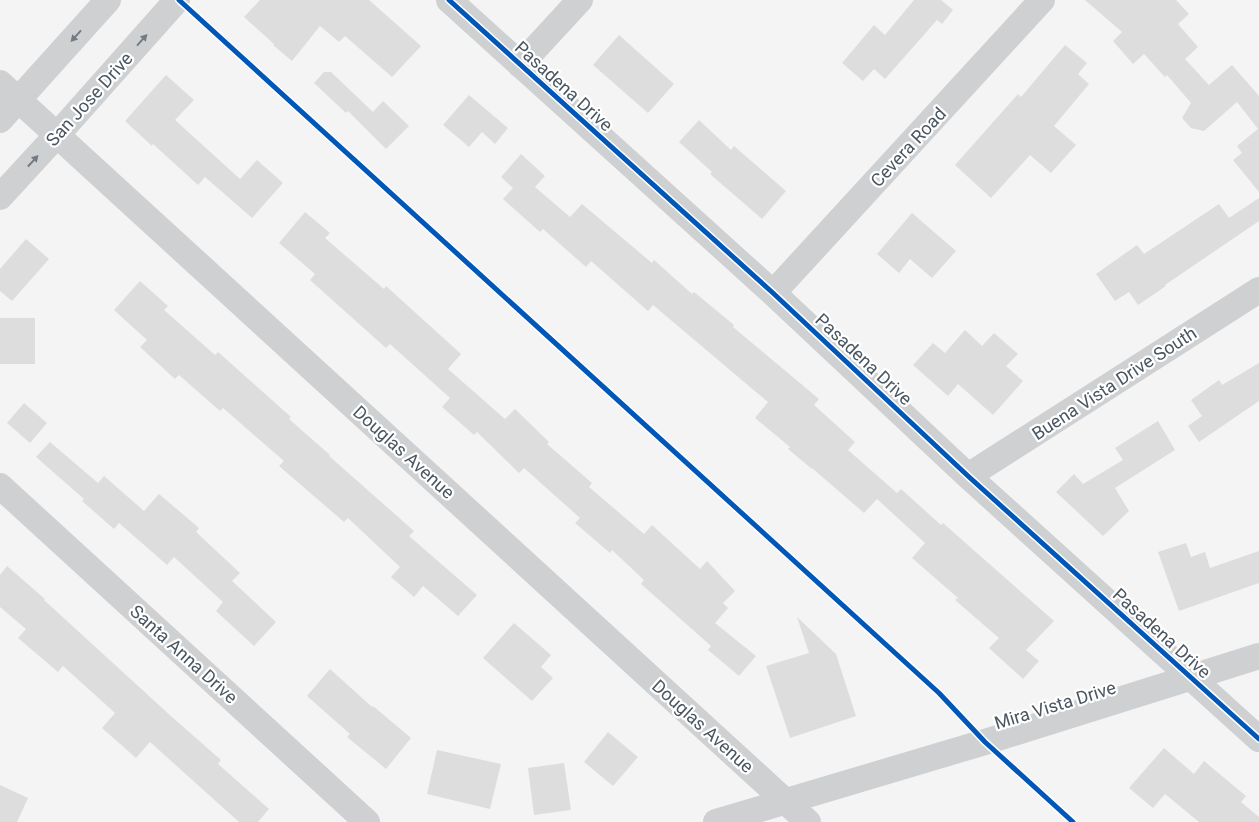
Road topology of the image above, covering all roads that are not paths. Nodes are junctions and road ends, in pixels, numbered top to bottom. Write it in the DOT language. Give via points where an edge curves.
graph roads {
  1 [pos="108,0"];
  2 [pos="177,0"];
  3 [pos="449,0"];
  4 [pos="580,0"];
  5 [pos="1042,0"];
  6 [pos="520,65"];
  7 [pos="9,91"];
  8 [pos="0,120"];
  9 [pos="57,135"];
  10 [pos="0,196"];
  11 [pos="1259,290"];
  12 [pos="773,293"];
  13 [pos="968,476"];
  14 [pos="0,486"];
  15 [pos="1259,656"];
  16 [pos="1191,677"];
  17 [pos="1259,739"];
  18 [pos="786,802"];
  19 [pos="367,822"];
  20 [pos="716,822"];
  21 [pos="808,822"];
  1 -- 7 [label="street, one-way"];
  9 -- 2 [label="street, San Jose Drive, one-way"];
  3 -- 6 [label="street, Pasadena Drive"];
  4 -- 6 [label="street"];
  5 -- 12 [label="street, Cevera Road"];
  6 -- 12 [label="street, Pasadena Drive"];
  7 -- 8 [label="street"];
  7 -- 9 [label="street, Douglas Avenue"];
  10 -- 9 [label="street, San Jose Drive, one-way"];
  9 -- 18 [label="street, Douglas Avenue"];
  11 -- 13 [label="street, Buena Vista Drive South"];
  12 -- 13 [label="street, Pasadena Drive"];
  13 -- 16 [label="street, Pasadena Drive"];
  14 -- 19 [label="street, Santa Anna Drive"];
  15 -- 16 [label="street, Mira Vista Drive"];
  16 -- 17 [label="street, Pasadena Drive"];
  16 -- 18 [label="street, Mira Vista Drive"];
  18 -- 20 [label="street, Mira Vista Drive"];
  18 -- 21 [label="street, Douglas Avenue"];
}
